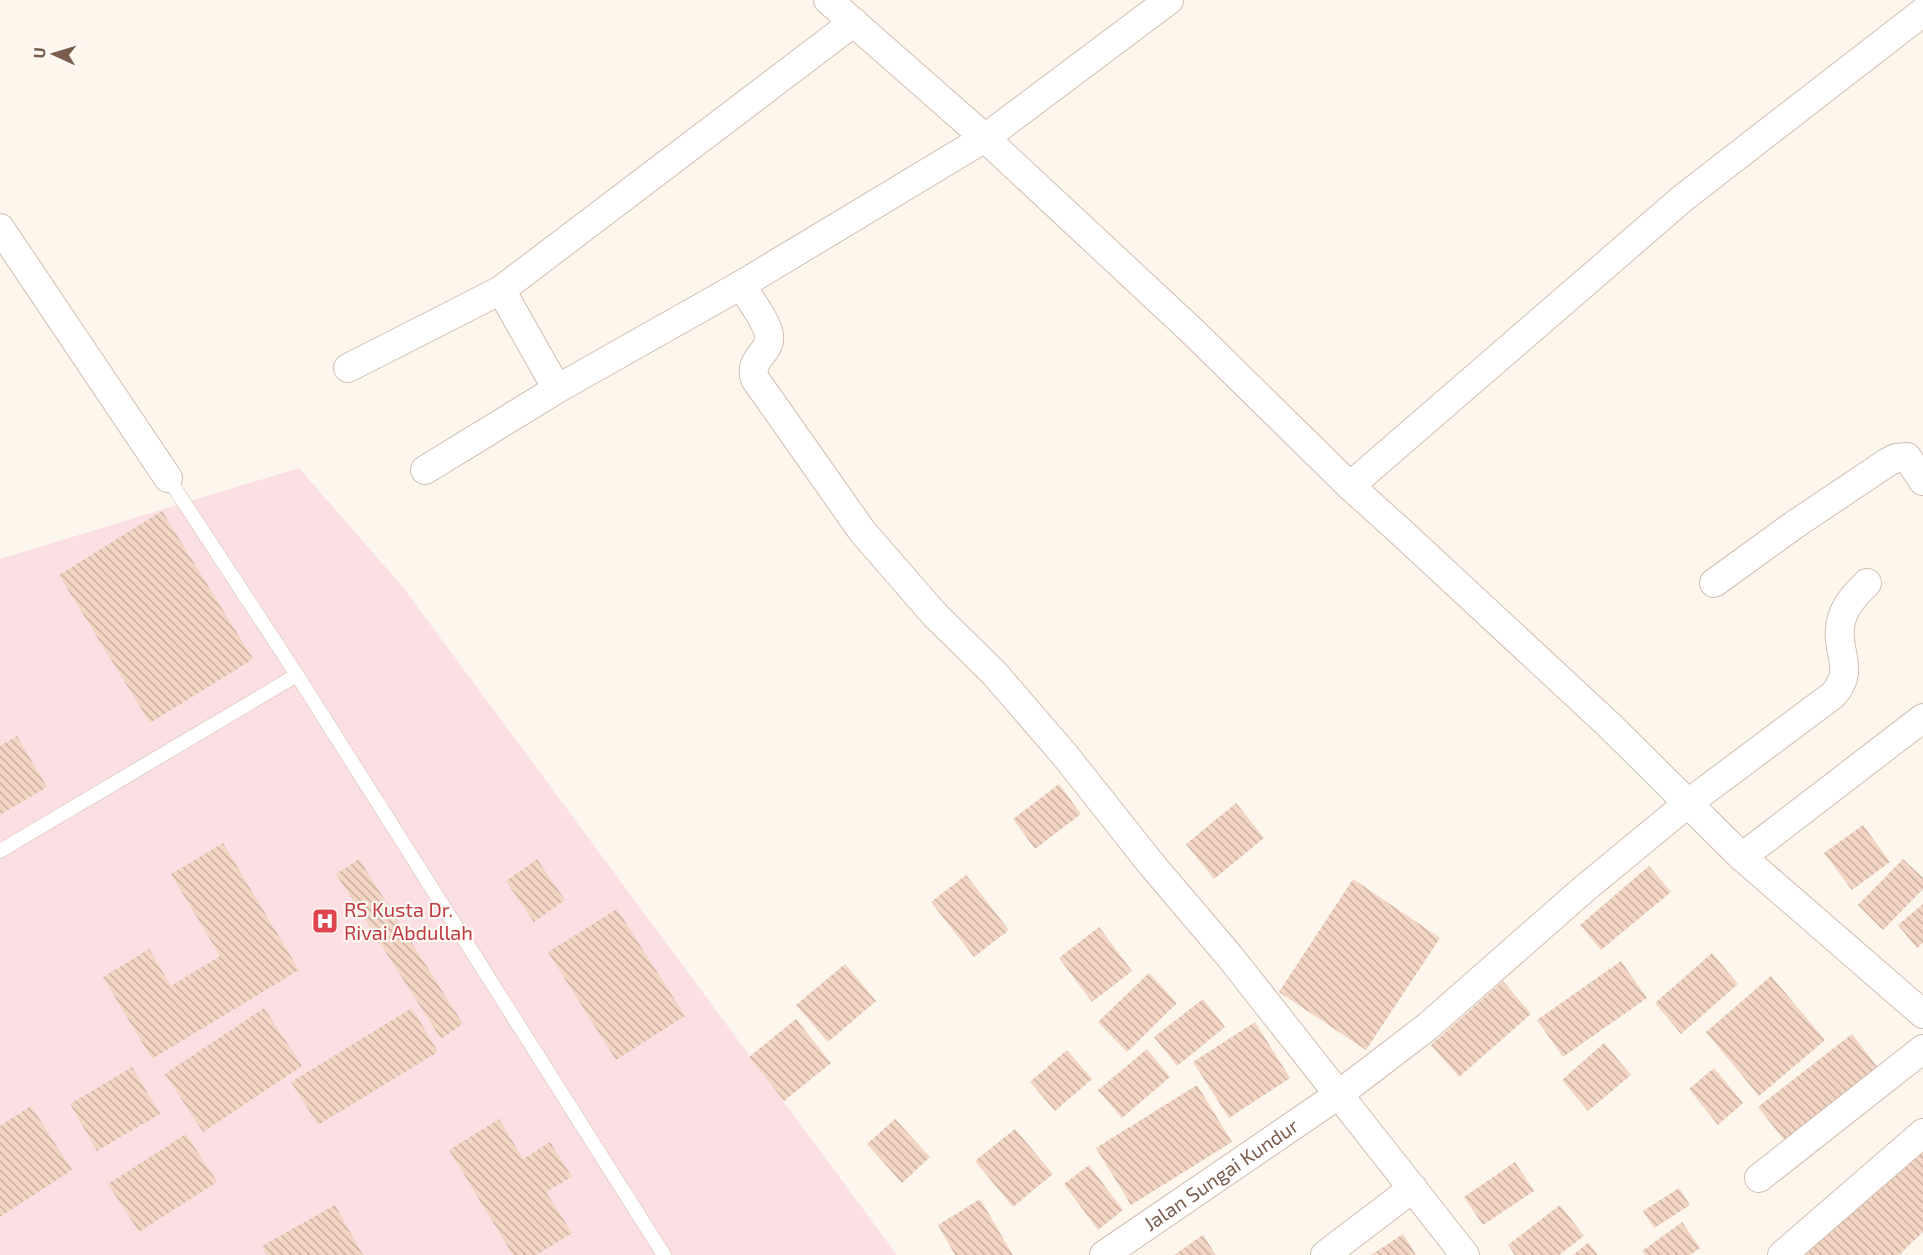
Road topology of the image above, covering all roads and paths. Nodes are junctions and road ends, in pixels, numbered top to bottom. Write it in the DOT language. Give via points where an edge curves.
graph roads {
  1 [pos="828,0"];
  2 [pos="1169,0"];
  3 [pos="1923,12"];
  4 [pos="854,22"];
  5 [pos="985,138"];
  6 [pos="0,228"];
  7 [pos="741,285"];
  8 [pos="501,291"];
  9 [pos="348,368"];
  10 [pos="557,389"];
  11 [pos="425,470"];
  12 [pos="168,478"];
  13 [pos="1923,481"];
  14 [pos="1350,486"];
  15 [pos="1867,583"];
  16 [pos="1714,584"];
  17 [pos="297,675"];
  18 [pos="1923,718"];
  19 [pos="1687,804"];
  20 [pos="0,851"];
  21 [pos="1742,857"];
  22 [pos="1923,1014"];
  23 [pos="1923,1049"];
  24 [pos="1338,1095"];
  25 [pos="1923,1132"];
  26 [pos="1759,1178"];
  27 [pos="1413,1188"];
  28 [pos="664,1255"];
  29 [pos="1104,1255"];
  30 [pos="1325,1255"];
  31 [pos="1465,1255"];
  32 [pos="1782,1255"];
  1 -- 4 [label="street"];
  2 -- 5 [label="street"];
  3 -- 14 [label="street" via="1683,198"];
  4 -- 5 [label="street"];
  4 -- 8 [label="street"];
  5 -- 7 [label="street"];
  5 -- 14 [label="street" via="1190,329"];
  6 -- 12 [label="street"];
  7 -- 10 [label="street"];
  7 -- 24 [label="street" via="770,337 755,362 755,379 862,531 1064,754"];
  8 -- 9 [label="street"];
  8 -- 10 [label="street"];
  10 -- 11 [label="street"];
  12 -- 17 [label="lane"];
  13 -- 16 [label="street" via="1907,457 1896,458"];
  14 -- 19 [label="street" via="1608,724"];
  15 -- 19 [label="street, Jalan Sungai Kundur" via="1842,616 1839,629 1845,674 1841,686"];
  17 -- 20 [label="lane"];
  17 -- 28 [label="lane"];
  18 -- 21 [label="street"];
  19 -- 21 [label="street"];
  19 -- 24 [label="street, Jalan Sungai Kundur" via="1426,1027"];
  21 -- 22 [label="street"];
  23 -- 26 [label="street"];
  24 -- 27 [label="street"];
  24 -- 29 [label="street, Jalan Sungai Kundur"];
  25 -- 32 [label="street"];
  27 -- 30 [label="street"];
  27 -- 31 [label="street"];
}
